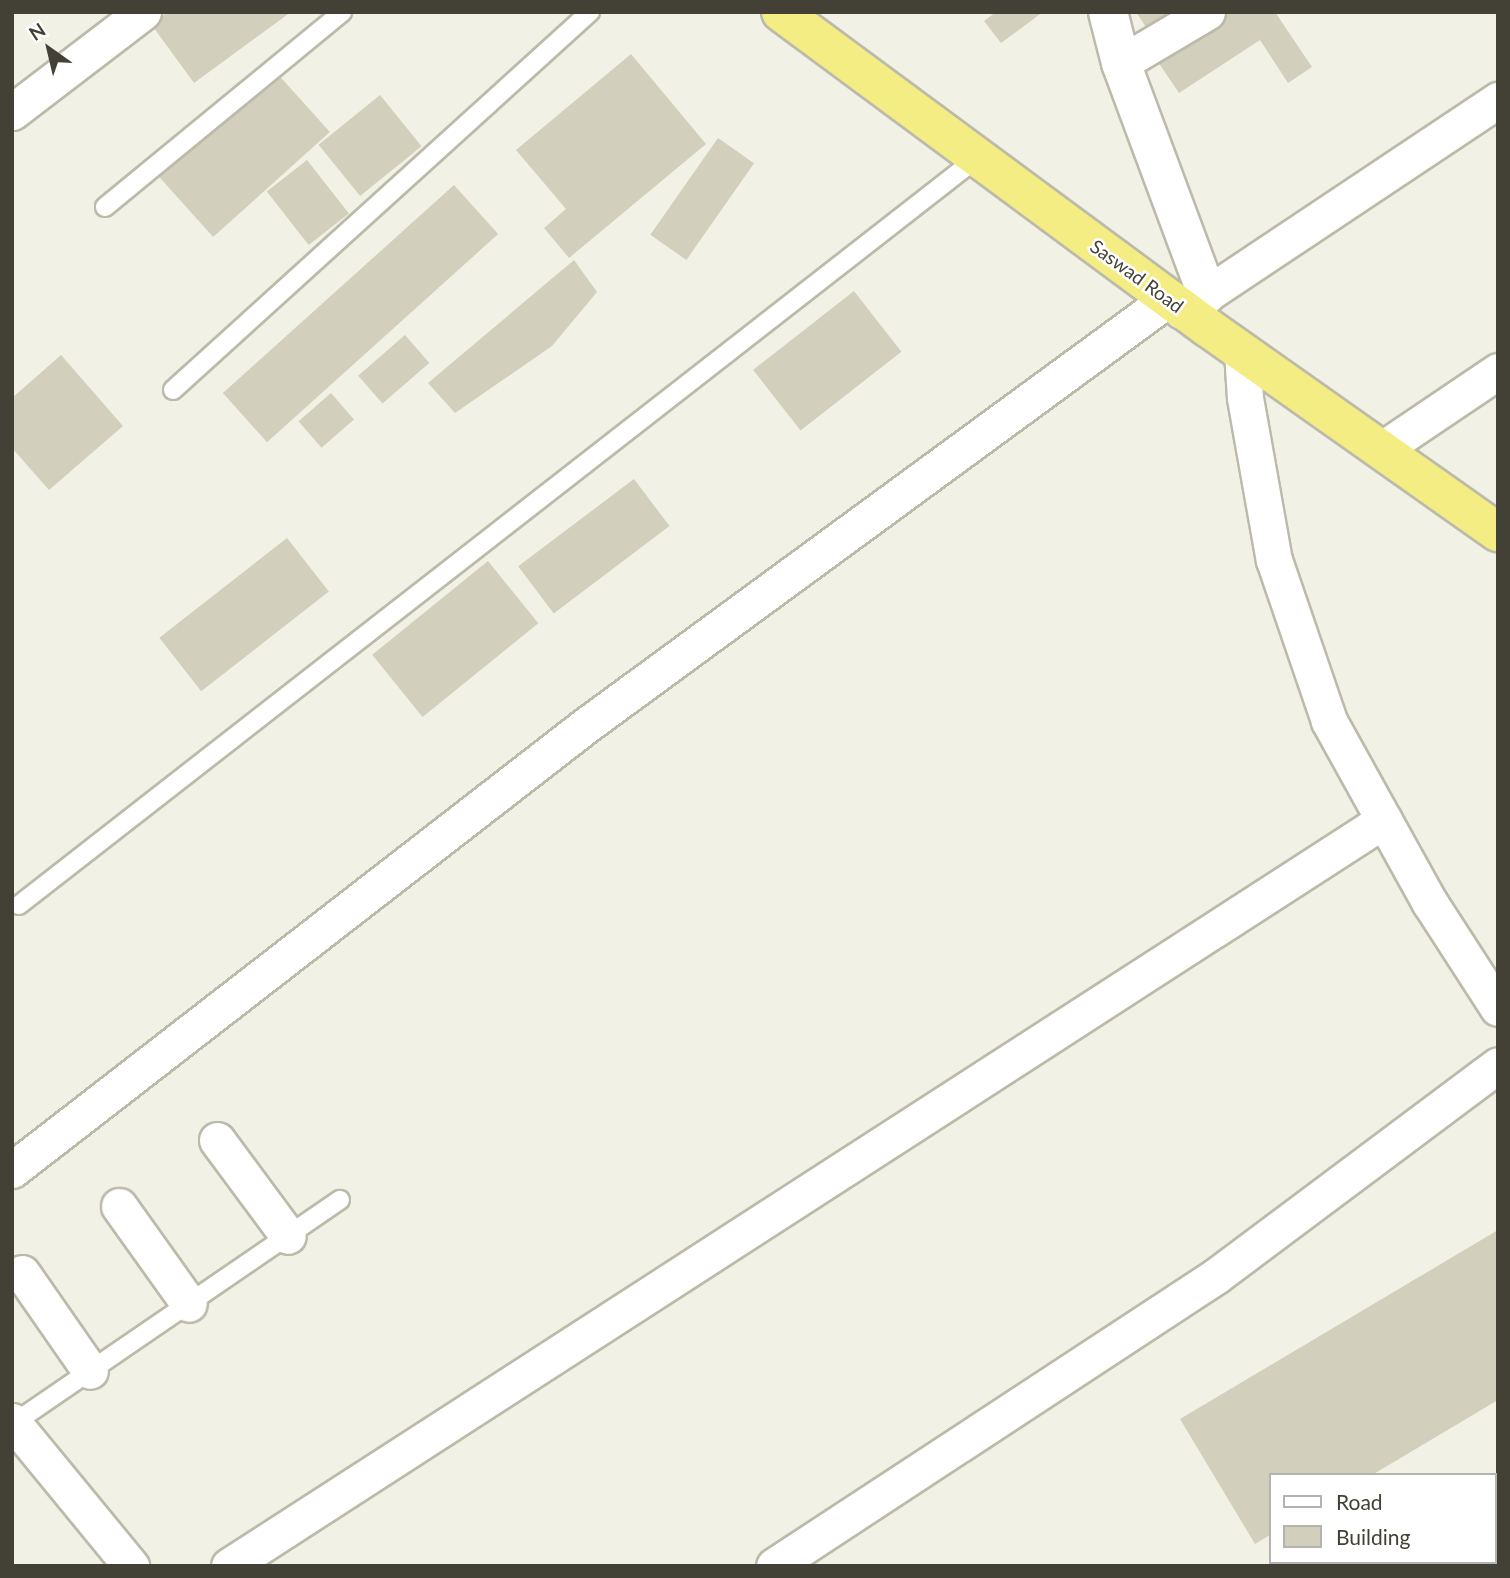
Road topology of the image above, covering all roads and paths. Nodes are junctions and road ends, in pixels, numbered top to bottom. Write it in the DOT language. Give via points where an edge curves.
graph roads {
  1 [pos="144,12"];
  2 [pos="342,12"];
  3 [pos="590,12"];
  4 [pos="781,12"];
  5 [pos="1108,12"];
  6 [pos="1207,12"];
  7 [pos="1121,63"];
  8 [pos="1498,100"];
  9 [pos="12,112"];
  10 [pos="976,159"];
  11 [pos="105,207"];
  12 [pos="1186,301"];
  13 [pos="1242,352"];
  14 [pos="1498,371"];
  15 [pos="173,390"];
  16 [pos="1381,450"];
  17 [pos="1498,532"];
  18 [pos="1384,820"];
  19 [pos="19,905"];
  20 [pos="1498,1008"];
  21 [pos="1498,1065"];
  22 [pos="217,1140"];
  23 [pos="12,1170"];
  24 [pos="340,1200"];
  25 [pos="118,1206"];
  26 [pos="288,1236"];
  27 [pos="22,1273"];
  28 [pos="189,1304"];
  29 [pos="90,1371"];
  30 [pos="13,1422"];
  31 [pos="131,1566"];
  32 [pos="229,1566"];
  33 [pos="774,1566"];
  1 -- 9 [label="street"];
  2 -- 11 [label="lane"];
  3 -- 15 [label="lane"];
  4 -- 10 [label="highway, Saswad Road"];
  5 -- 7 [label="street"];
  6 -- 7 [label="street"];
  7 -- 12 [label="street"];
  8 -- 12 [label="street"];
  10 -- 12 [label="highway, Saswad Road"];
  10 -- 19 [label="lane"];
  12 -- 13 [label="highway, Saswad Road"];
  12 -- 23 [label="street" via="584,726"];
  13 -- 16 [label="highway, Saswad Road"];
  13 -- 18 [label="street" via="1245,398 1274,560 1329,721"];
  14 -- 16 [label="street"];
  16 -- 17 [label="highway, Saswad Road"];
  18 -- 20 [label="street"];
  18 -- 32 [label="street"];
  21 -- 33 [label="street" via="1216,1276"];
  22 -- 26 [label="street"];
  24 -- 26 [label="lane"];
  25 -- 28 [label="street"];
  26 -- 28 [label="lane"];
  27 -- 29 [label="street"];
  28 -- 29 [label="lane"];
  29 -- 30 [label="lane"];
  30 -- 31 [label="street"];
}
